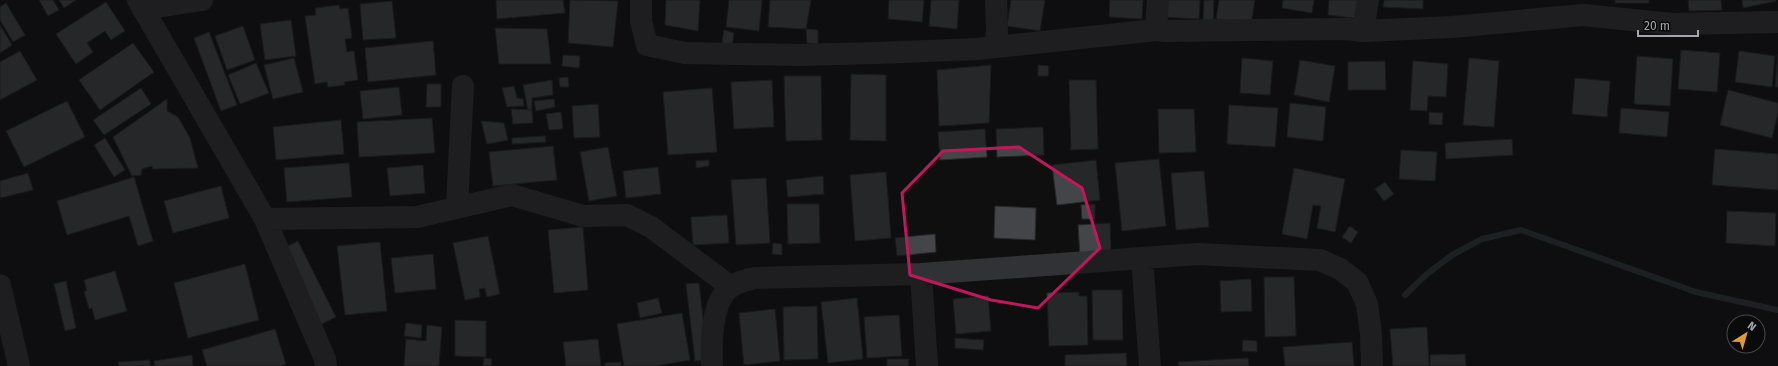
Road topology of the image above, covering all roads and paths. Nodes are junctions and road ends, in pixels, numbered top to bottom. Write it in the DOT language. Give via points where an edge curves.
graph roads {
  1 [pos="202,0"];
  2 [pos="641,0"];
  3 [pos="996,0"];
  4 [pos="1158,0"];
  5 [pos="1368,0"];
  6 [pos="141,4"];
  7 [pos="1583,7"];
  8 [pos="1778,22"];
  9 [pos="1156,30"];
  10 [pos="1363,31"];
  11 [pos="995,47"];
  12 [pos="463,86"];
  13 [pos="458,207"];
  14 [pos="265,219"];
  15 [pos="1142,258"];
  16 [pos="920,274"];
  17 [pos="0,285"];
  18 [pos="731,286"];
  19 [pos="19,366"];
  20 [pos="326,366"];
  21 [pos="712,366"];
  22 [pos="927,366"];
  23 [pos="1150,366"];
  24 [pos="1372,366"];
  1 -- 6 [label="street"];
  2 -- 11 [label="street" via="641,22 647,44 685,53 869,54"];
  3 -- 11 [label="street"];
  4 -- 9 [label="street"];
  5 -- 10 [label="street"];
  6 -- 14 [label="street"];
  7 -- 8 [label="street" via="1672,24"];
  7 -- 10 [label="street" via="1452,27"];
  9 -- 10 [label="street"];
  9 -- 11 [label="street"];
  12 -- 13 [label="street"];
  13 -- 14 [label="street" via="417,217"];
  13 -- 18 [label="street" via="512,195 583,216 627,215 651,227"];
  14 -- 20 [label="street"];
  15 -- 16 [label="street"];
  15 -- 23 [label="street"];
  15 -- 24 [label="street" via="1198,254 1320,260 1357,282 1367,304"];
  16 -- 18 [label="street" via="754,278"];
  16 -- 22 [label="street"];
  17 -- 19 [label="street"];
  18 -- 21 [label="street" via="721,298 715,312"];
}
